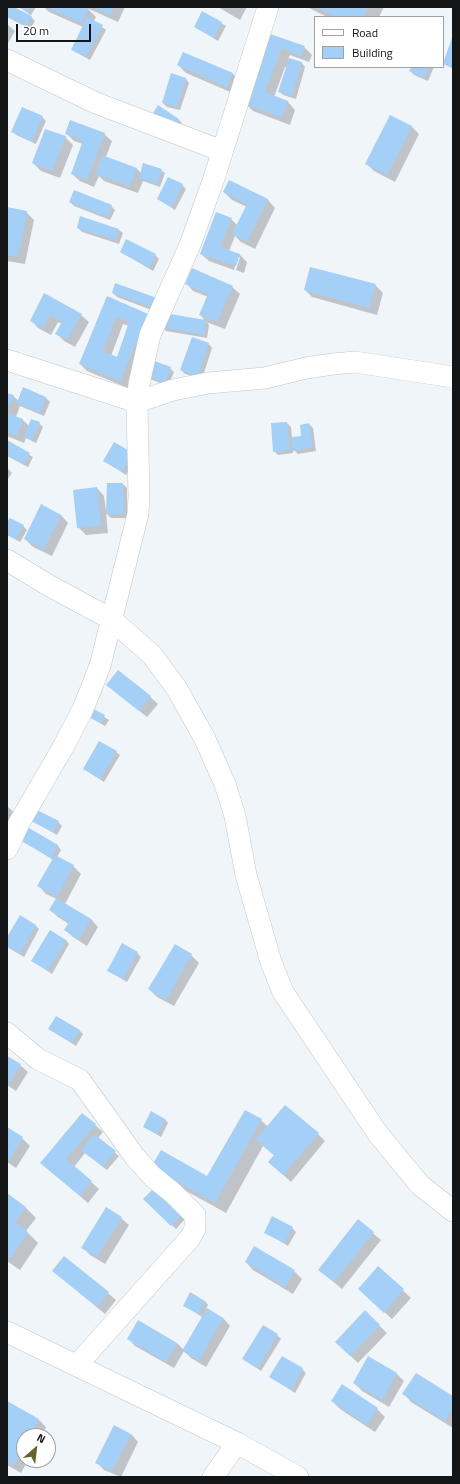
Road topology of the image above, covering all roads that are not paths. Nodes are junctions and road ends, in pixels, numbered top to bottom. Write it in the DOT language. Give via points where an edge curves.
graph roads {
  1 [pos="268,7"];
  2 [pos="7,60"];
  3 [pos="222,151"];
  4 [pos="7,360"];
  5 [pos="453,377"];
  6 [pos="137,402"];
  7 [pos="7,560"];
  8 [pos="111,619"];
  9 [pos="7,850"];
  10 [pos="7,1033"];
  11 [pos="453,1211"];
  12 [pos="7,1332"];
  13 [pos="77,1365"];
  14 [pos="237,1443"];
  15 [pos="213,1477"];
  16 [pos="298,1477"];
  1 -- 3 [label="street"];
  2 -- 3 [label="street" via="96,103"];
  3 -- 6 [label="street" via="190,245 150,335"];
  4 -- 6 [label="street"];
  5 -- 6 [label="street" via="355,362 306,368 265,378 208,383 173,390"];
  6 -- 8 [label="street" via="138,514"];
  7 -- 8 [label="street"];
  8 -- 9 [label="street" via="100,666 82,709 19,823"];
  8 -- 11 [label="street" via="152,656 177,689 204,737 225,784 235,816 246,876 271,962 283,992 382,1139 420,1185"];
  10 -- 13 [label="street" via="38,1059 80,1080 135,1157 195,1215 190,1238"];
  12 -- 13 [label="street"];
  13 -- 14 [label="street"];
  14 -- 15 [label="street"];
  14 -- 16 [label="street"];
}
